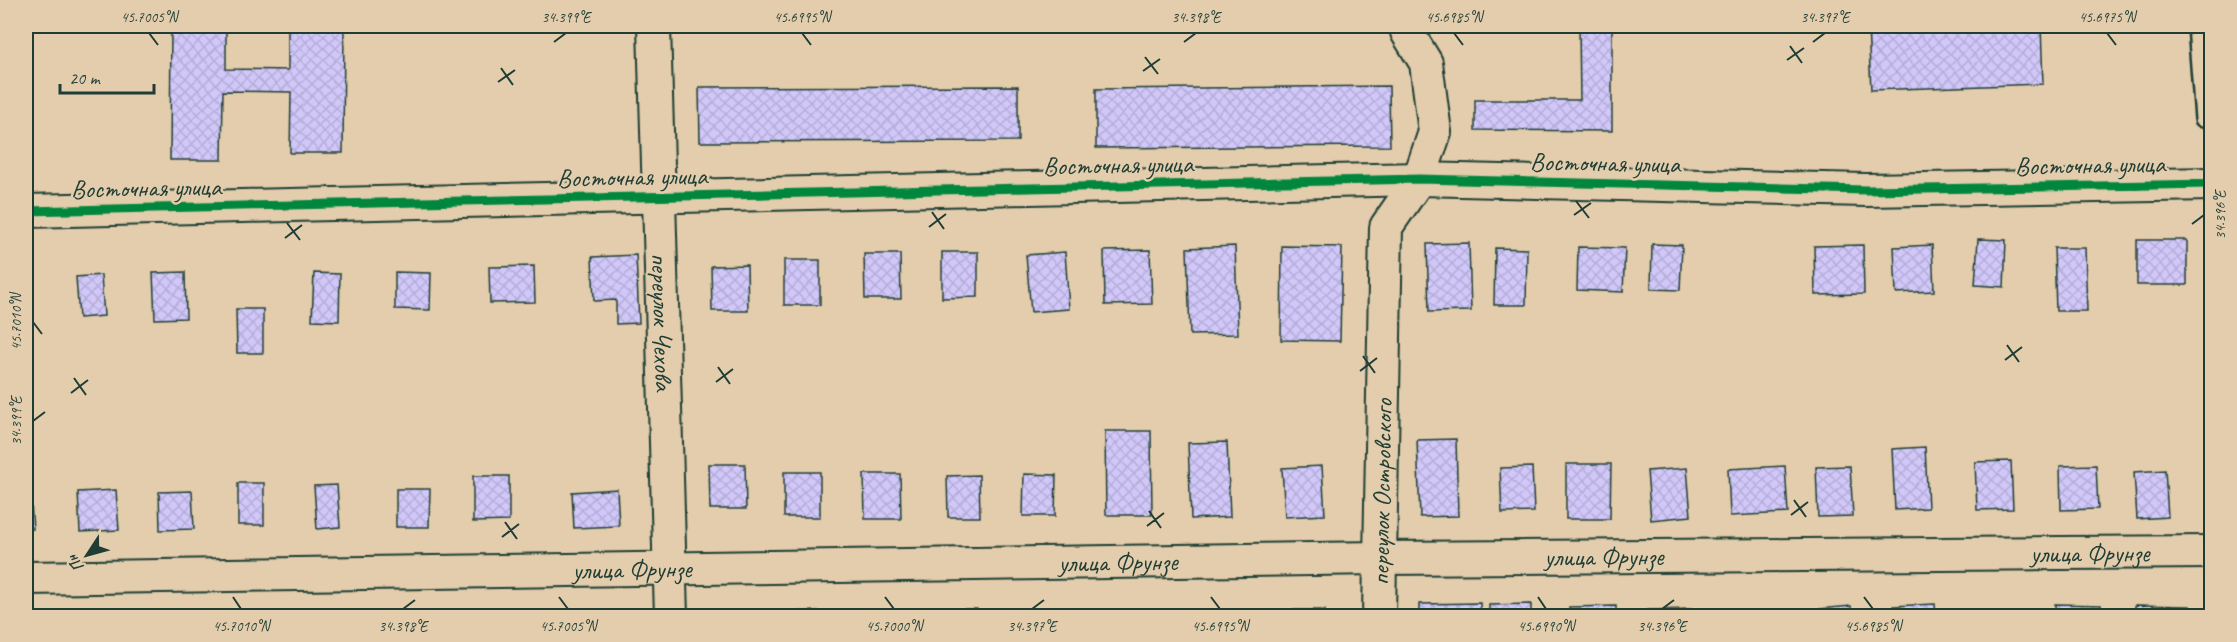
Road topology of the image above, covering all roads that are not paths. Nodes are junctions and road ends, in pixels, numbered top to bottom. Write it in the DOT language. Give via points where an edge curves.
graph roads {
  1 [pos="654,26"];
  2 [pos="1407,26"];
  3 [pos="2196,26"];
  4 [pos="2203,119"];
  5 [pos="1419,179"];
  6 [pos="2211,184"];
  7 [pos="657,197"];
  8 [pos="26,212"];
  9 [pos="2211,552"];
  10 [pos="1379,558"];
  11 [pos="670,569"];
  12 [pos="26,578"];
  13 [pos="671,616"];
  14 [pos="1379,616"];
  1 -- 7 [label="street, переулок Чехова"];
  2 -- 5 [label="street, переулок Островского" via="1426,63 1435,132"];
  3 -- 4 [label="lane"];
  5 -- 6 [label="street, Восточная улица" via="1866,190"];
  5 -- 7 [label="street, Восточная улица"];
  5 -- 10 [label="street, переулок Островского" via="1386,227"];
  7 -- 8 [label="street, Восточная улица"];
  7 -- 11 [label="street, переулок Чехова"];
  9 -- 10 [label="street, улица Фрунзе"];
  10 -- 11 [label="street, улица Фрунзе"];
  10 -- 14 [label="street, переулок Островского"];
  11 -- 12 [label="street, улица Фрунзе"];
  11 -- 13 [label="street, переулок Чехова"];
}
